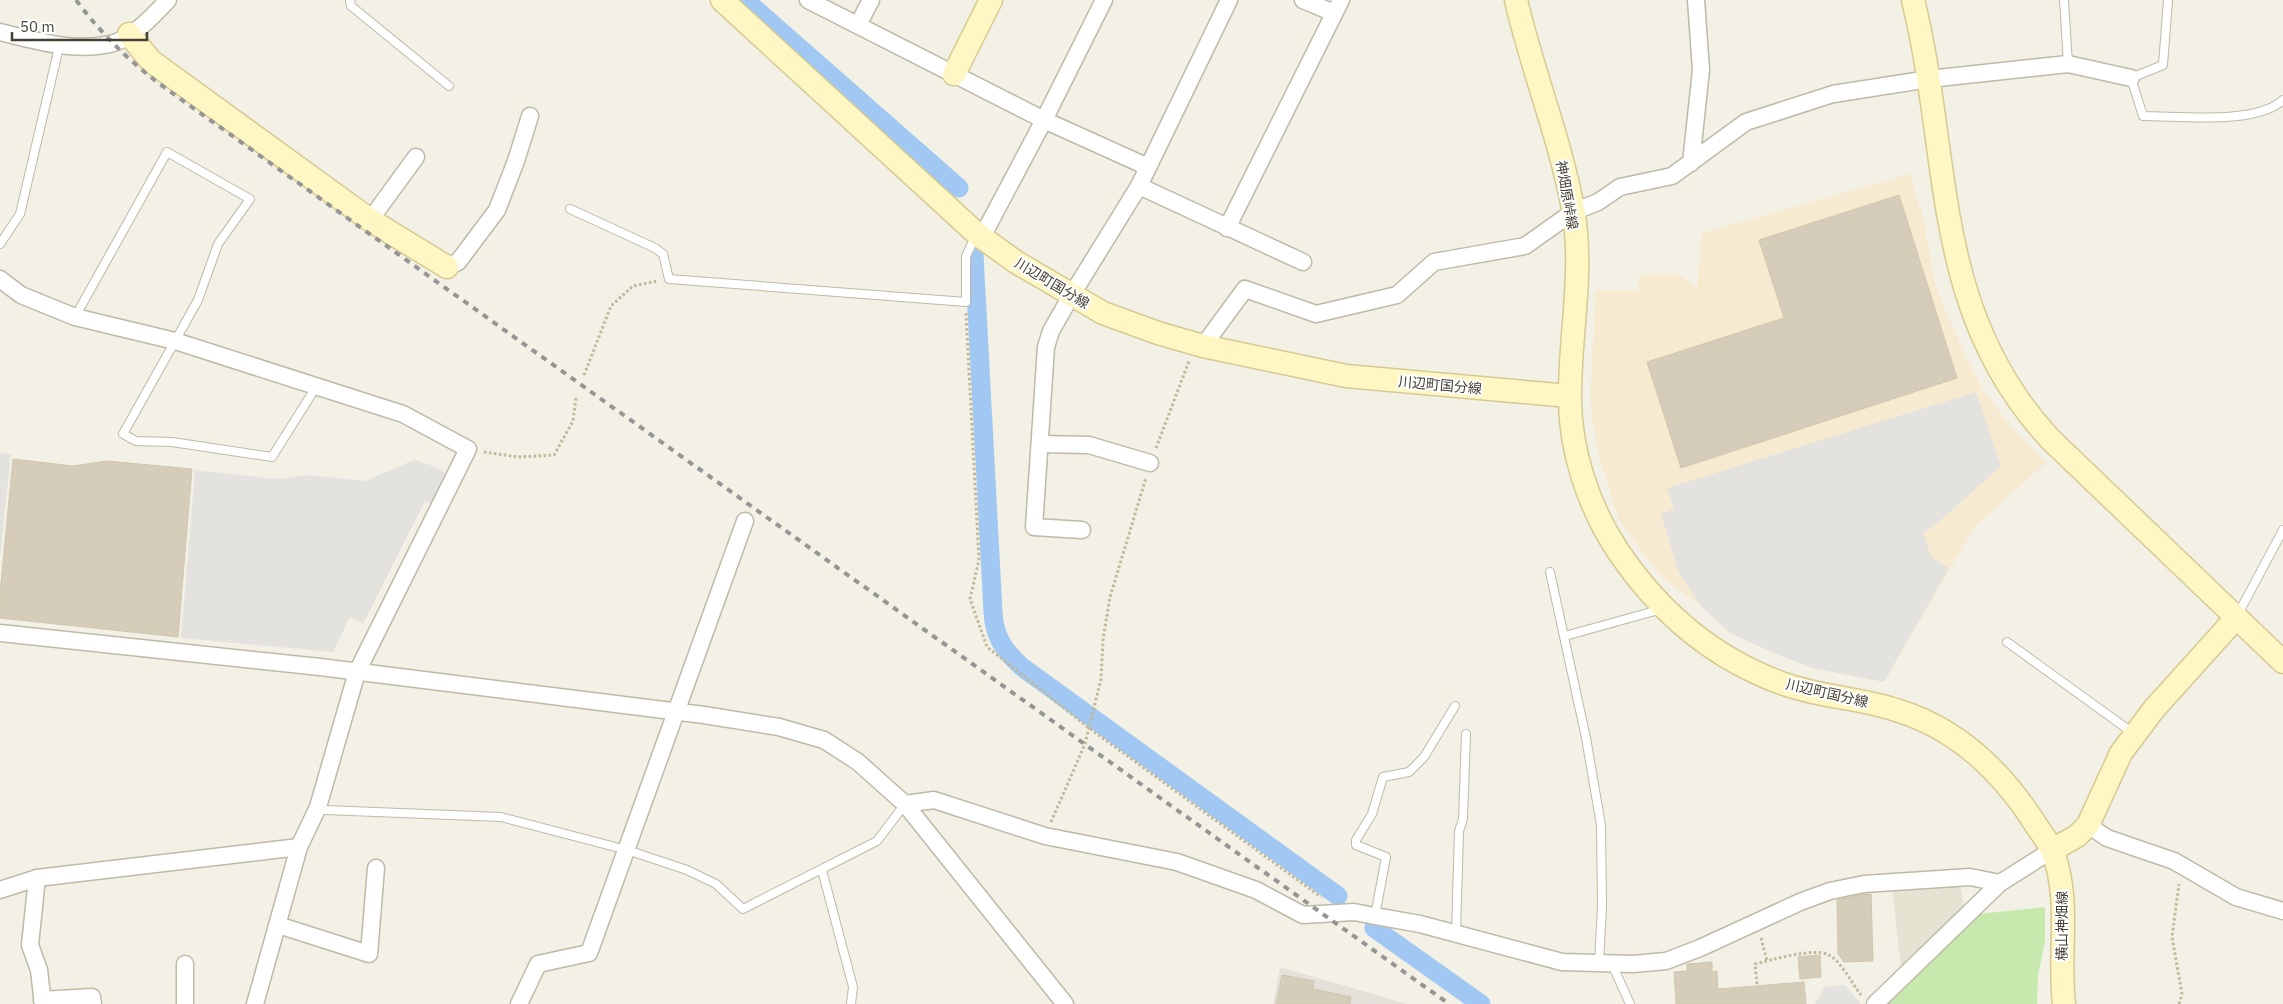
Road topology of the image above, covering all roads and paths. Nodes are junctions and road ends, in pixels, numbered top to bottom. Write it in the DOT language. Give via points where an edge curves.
graph roads {
  1 [pos="350,0"];
  2 [pos="722,0"];
  3 [pos="808,0"];
  4 [pos="870,0"];
  5 [pos="991,0"];
  6 [pos="1104,0"];
  7 [pos="1229,0"];
  8 [pos="1303,0"];
  9 [pos="1516,0"];
  10 [pos="1696,0"];
  11 [pos="1914,0"];
  12 [pos="2064,0"];
  13 [pos="2168,0"];
  14 [pos="161,3"];
  15 [pos="1337,7"];
  16 [pos="858,25"];
  17 [pos="0,32"];
  18 [pos="129,34"];
  19 [pos="59,47"];
  20 [pos="2068,64"];
  21 [pos="954,74"];
  22 [pos="2131,78"];
  23 [pos="1929,79"];
  24 [pos="449,86"];
  25 [pos="2283,100"];
  26 [pos="530,116"];
  27 [pos="1044,120"];
  28 [pos="416,157"];
  29 [pos="1690,163"];
  30 [pos="1148,167"];
  31 [pos="1138,186"];
  32 [pos="570,209"];
  33 [pos="1573,212"];
  34 [pos="370,220"];
  35 [pos="1227,228"];
  36 [pos="979,235"];
  37 [pos="0,244"];
  38 [pos="1303,262"];
  39 [pos="447,267"];
  40 [pos="0,279"];
  41 [pos="670,279"];
  42 [pos="1070,296"];
  43 [pos="966,302"];
  44 [pos="75,317"];
  45 [pos="174,341"];
  46 [pos="1203,346"];
  47 [pos="584,375"];
  48 [pos="316,387"];
  49 [pos="1569,396"];
  50 [pos="576,397"];
  51 [pos="1041,444"];
  52 [pos="468,449"];
  53 [pos="1150,463"];
  54 [pos="745,521"];
  55 [pos="1082,530"];
  56 [pos="2283,530"];
  57 [pos="1550,572"];
  58 [pos="1664,609"];
  59 [pos="2236,618"];
  60 [pos="0,633"];
  61 [pos="1565,636"];
  62 [pos="2007,642"];
  63 [pos="2283,662"];
  64 [pos="357,672"];
  65 [pos="1454,706"];
  66 [pos="675,712"];
  67 [pos="1088,728"];
  68 [pos="1466,734"];
  69 [pos="2135,734"];
  70 [pos="905,804"];
  71 [pos="318,807"];
  72 [pos="2088,825"];
  73 [pos="1045,836"];
  74 [pos="300,847"];
  75 [pos="627,850"];
  76 [pos="2052,850"];
  77 [pos="376,868"];
  78 [pos="822,870"];
  79 [pos="37,878"];
  80 [pos="2172,878"];
  81 [pos="2000,883"];
  82 [pos="0,890"];
  83 [pos="2283,911"];
  84 [pos="1342,912"];
  85 [pos="1374,916"];
  86 [pos="1756,921"];
  87 [pos="278,925"];
  88 [pos="1456,934"];
  89 [pos="1767,961"];
  90 [pos="185,964"];
  91 [pos="1605,964"];
  92 [pos="1757,984"];
  93 [pos="1857,990"];
  94 [pos="43,1002"];
  95 [pos="93,1004"];
  96 [pos="185,1004"];
  97 [pos="255,1004"];
  98 [pos="519,1004"];
  99 [pos="851,1004"];
  100 [pos="1065,1004"];
  101 [pos="1630,1004"];
  102 [pos="1875,1004"];
  103 [pos="2064,1004"];
  104 [pos="2178,1004"];
  1 -- 24 [label="lane" via="351,6"];
  2 -- 36 [label="street, 川辺町国分線"];
  3 -- 16 [label="street"];
  4 -- 16 [label="street"];
  5 -- 21 [label="street"];
  6 -- 27 [label="street"];
  7 -- 30 [label="street"];
  8 -- 15 [label="street"];
  9 -- 33 [label="street, 神畑原峠線" via="1558,145"];
  10 -- 29 [label="street" via="1700,70"];
  11 -- 23 [label="street"];
  12 -- 20 [label="lane"];
  13 -- 22 [label="lane" via="2163,65"];
  14 -- 18 [label="street"];
  15 -- 35 [label="street"];
  16 -- 21 [label="street"];
  17 -- 19 [label="street"];
  18 -- 19 [label="street" via="111,44"];
  18 -- 34 [label="street" via="151,61"];
  19 -- 37 [label="lane" via="20,214"];
  20 -- 22 [label="street"];
  20 -- 23 [label="street"];
  21 -- 27 [label="street"];
  22 -- 25 [label="lane" via="2143,116 2243,116 2273,109"];
  23 -- 29 [label="street" via="1833,94 1746,122"];
  23 -- 59 [label="street" via="1953,243 1972,311 1991,355 2019,401 2050,439"];
  26 -- 39 [label="street" via="497,210 458,262"];
  27 -- 30 [label="street"];
  27 -- 36 [label="street"];
  28 -- 34 [label="street"];
  29 -- 33 [label="street" via="1672,176 1620,187 1598,202"];
  30 -- 31 [label="street"];
  31 -- 35 [label="street"];
  31 -- 42 [label="street"];
  32 -- 41 [label="lane" via="655,248 662,254"];
  33 -- 46 [label="street" via="1525,246 1434,262 1397,295 1316,314 1245,289"];
  33 -- 49 [label="street, 神畑原峠線" via="1578,287"];
  34 -- 39 [label="street"];
  35 -- 38 [label="street"];
  36 -- 42 [label="street, 川辺町国分線"];
  36 -- 43 [label="lane" via="966,256"];
  40 -- 44 [label="street" via="21,295"];
  41 -- 43 [label="lane"];
  41 -- 47 [label="path" via="633,286 610,306"];
  42 -- 46 [label="street, 川辺町国分線" via="1103,313"];
  42 -- 51 [label="street" via="1046,347"];
  43 -- 67 [label="path" via="980,560 970,600 987,647"];
  44 -- 45 [label="street"];
  44 -- 45 [label="lane" via="167,152 250,199 218,244 198,300"];
  45 -- 48 [label="street"];
  45 -- 48 [label="lane" via="123,434 136,441 172,442 272,457"];
  46 -- 49 [label="street, 川辺町国分線" via="1346,376"];
  46 -- 53 [label="path" via="1190,358"];
  48 -- 52 [label="street" via="404,414"];
  49 -- 58 [label="street, 川辺町国分線" via="1576,452 1593,504 1617,550"];
  50 -- 52 [label="path" via="573,421 554,455 518,457"];
  51 -- 53 [label="street" via="1089,445"];
  51 -- 55 [label="street" via="1034,527"];
  52 -- 64 [label="street"];
  53 -- 67 [label="path" via="1110,597 1103,640 1102,679"];
  54 -- 66 [label="street"];
  56 -- 59 [label="lane"];
  57 -- 61 [label="lane"];
  58 -- 61 [label="lane"];
  58 -- 76 [label="street, 川辺町国分線" via="1696,637 1729,658 1786,685 1899,710 1959,740 2005,781"];
  59 -- 63 [label="street"];
  59 -- 69 [label="street"];
  60 -- 64 [label="street"];
  61 -- 91 [label="lane" via="1601,824"];
  62 -- 69 [label="lane"];
  64 -- 66 [label="street"];
  64 -- 71 [label="street"];
  65 -- 85 [label="lane" via="1424,758 1409,772 1384,776 1372,814 1356,840 1356,845 1386,857"];
  66 -- 70 [label="street" via="779,727 824,740 858,762"];
  66 -- 75 [label="street"];
  67 -- 73 [label="path" via="1085,744"];
  67 -- 84 [label="path"];
  68 -- 88 [label="lane"];
  69 -- 72 [label="street" via="2122,753"];
  70 -- 73 [label="street" via="934,800"];
  70 -- 78 [label="lane" via="877,841"];
  70 -- 100 [label="street"];
  71 -- 74 [label="street"];
  71 -- 75 [label="lane" via="325,810 501,816"];
  72 -- 76 [label="street" via="2077,836"];
  72 -- 83 [label="street" via="2107,838 2174,861 2236,897"];
  73 -- 84 [label="street" via="1177,862 1256,890 1303,915"];
  74 -- 79 [label="street"];
  74 -- 87 [label="street"];
  75 -- 78 [label="lane" via="687,870 716,884 743,909"];
  75 -- 98 [label="street" via="589,953 538,964"];
  76 -- 81 [label="street"];
  76 -- 103 [label="street, 横山神畑線" via="2064,897"];
  77 -- 87 [label="street" via="369,954"];
  78 -- 99 [label="lane" via="853,987"];
  79 -- 82 [label="street"];
  79 -- 94 [label="street" via="30,945 39,970"];
  80 -- 104 [label="path" via="2179,884 2172,937 2182,994"];
  81 -- 86 [label="street" via="1970,877 1864,884 1830,891"];
  81 -- 102 [label="street"];
  84 -- 85 [label="street"];
  85 -- 88 [label="street"];
  86 -- 89 [label="path"];
  86 -- 91 [label="street" via="1666,961"];
  87 -- 97 [label="street"];
  88 -- 91 [label="street" via="1562,962"];
  89 -- 92 [label="path" via="1755,964"];
  89 -- 93 [label="path" via="1828,954"];
  90 -- 96 [label="street"];
  91 -- 101 [label="lane"];
  94 -- 95 [label="street" via="92,997"];
}
